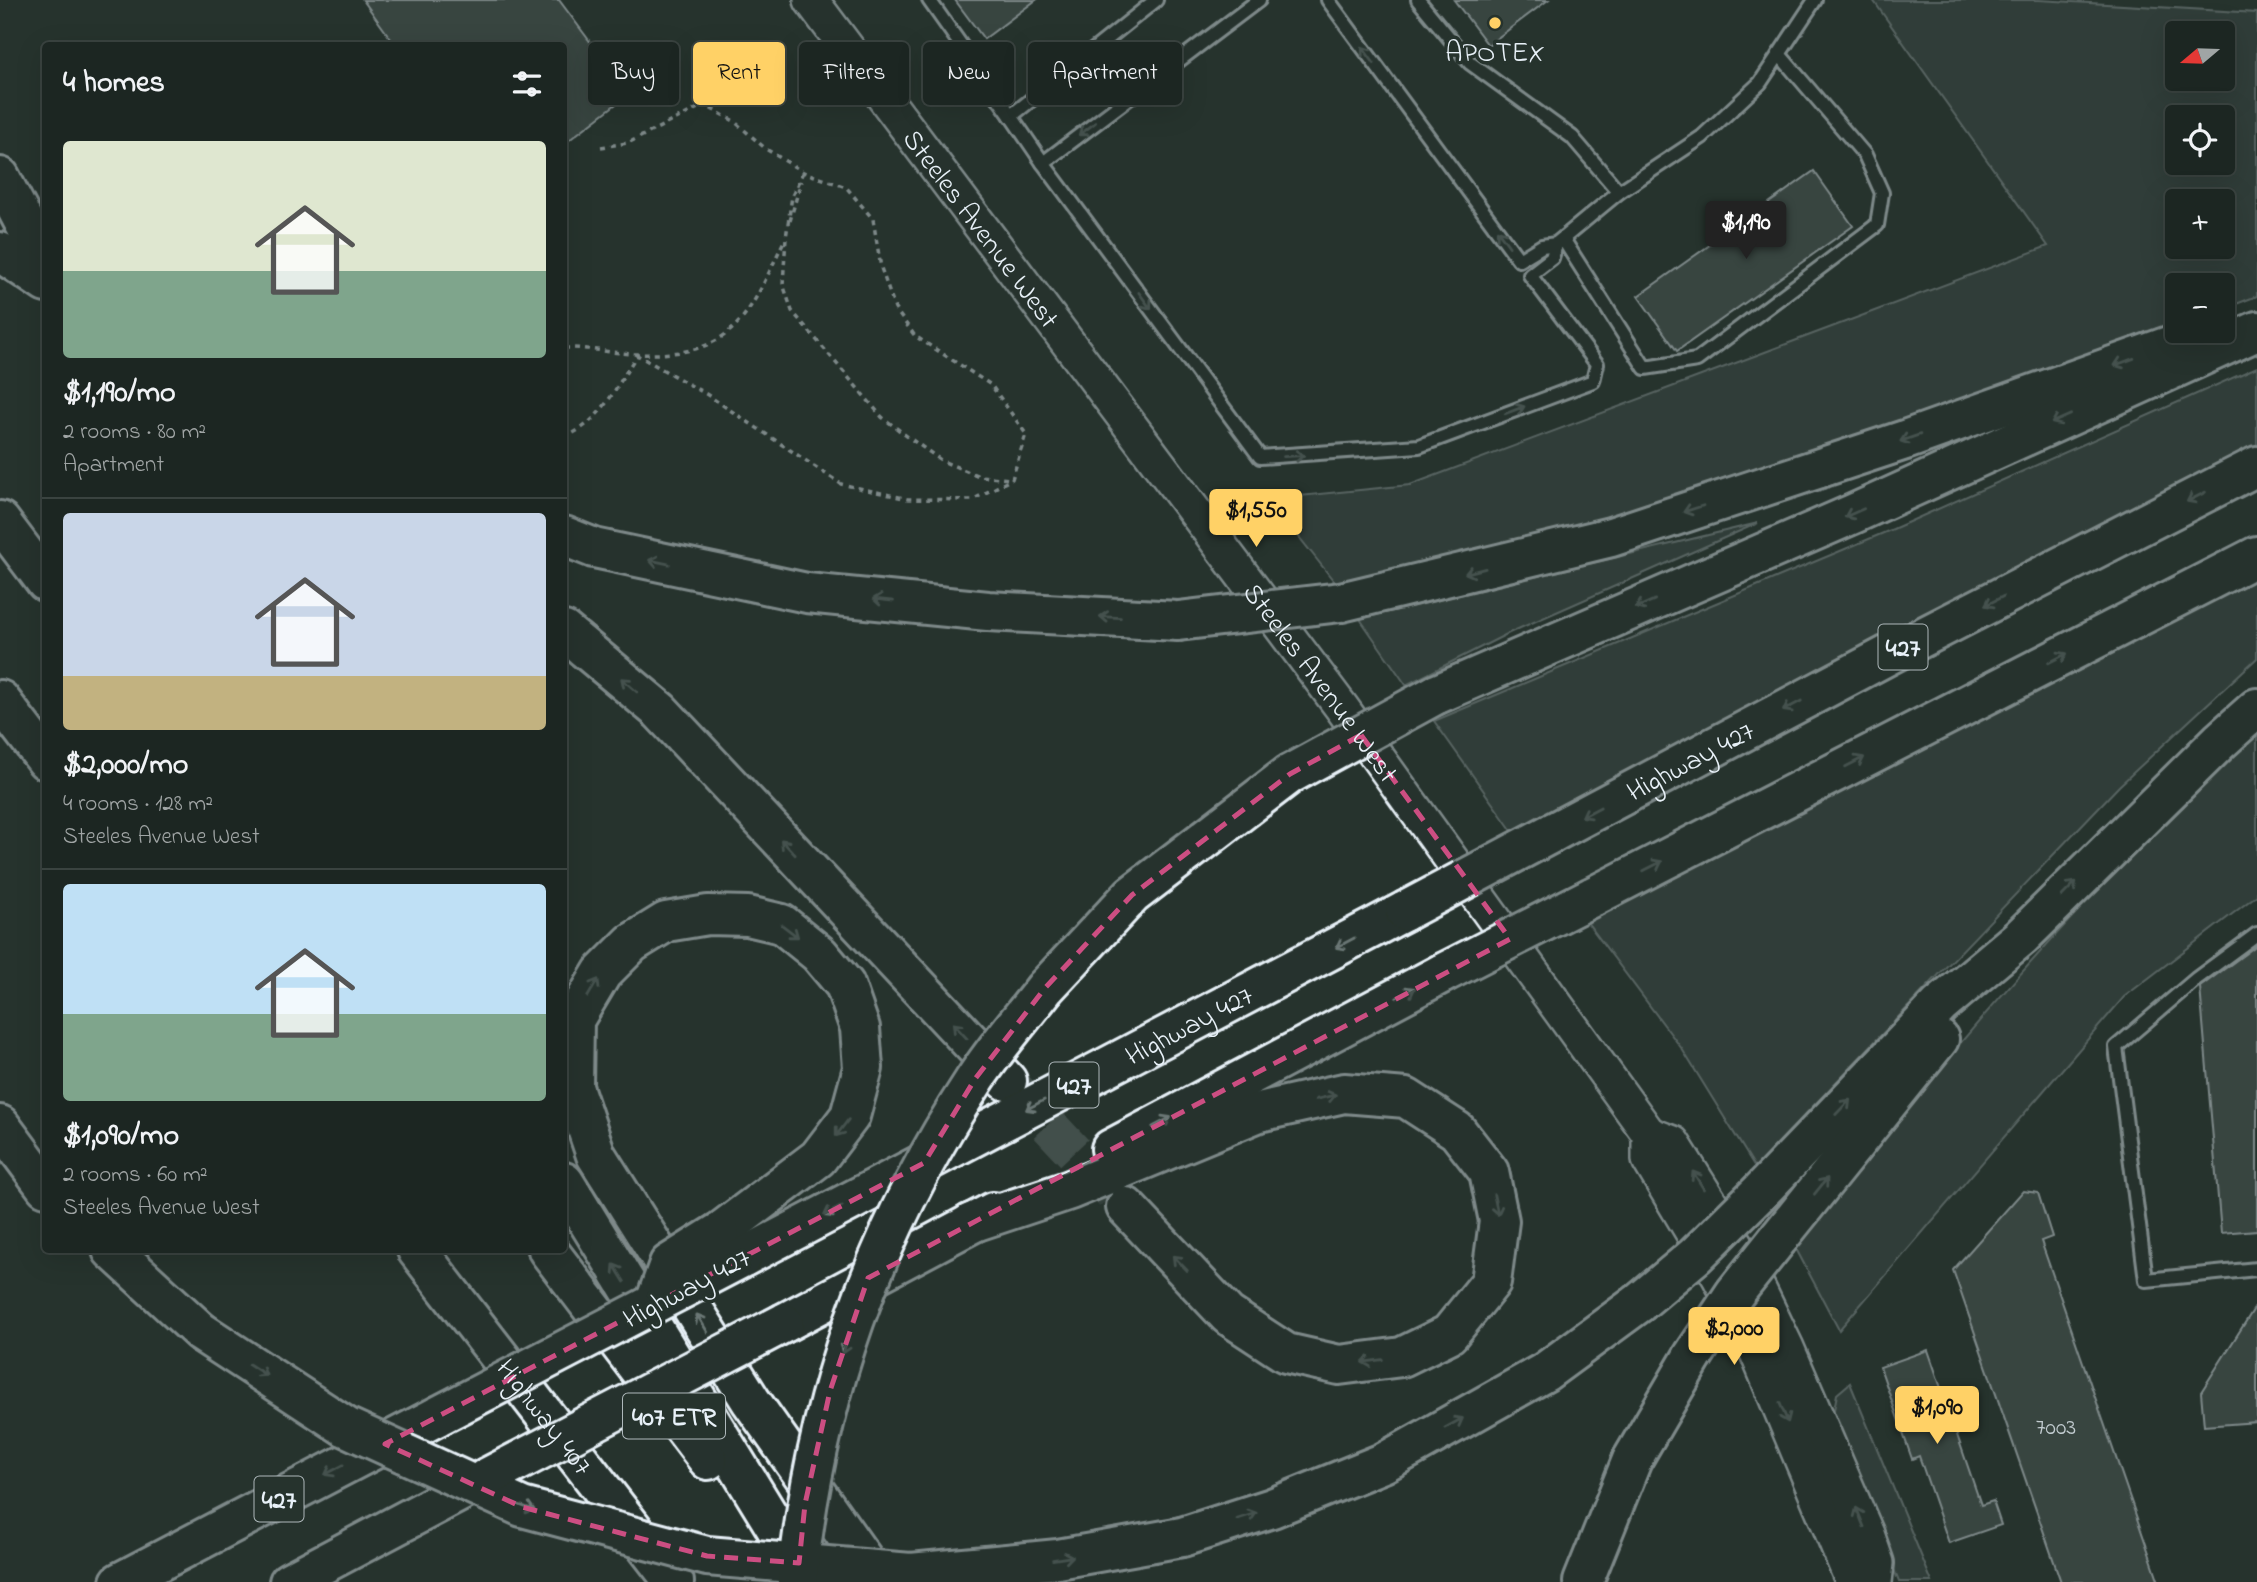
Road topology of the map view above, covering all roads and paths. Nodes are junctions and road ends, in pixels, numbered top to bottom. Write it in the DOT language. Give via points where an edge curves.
graph roads {
  1 [pos="811,0"];
  2 [pos="929,0"];
  3 [pos="1156,0"];
  4 [pos="1259,0"];
  5 [pos="1328,0"];
  6 [pos="1418,0"];
  7 [pos="1815,0"];
  8 [pos="1779,54"];
  9 [pos="1011,116"];
  10 [pos="601,147"];
  11 [pos="1043,163"];
  12 [pos="803,172"];
  13 [pos="0,177"];
  14 [pos="1619,192"];
  15 [pos="786,238"];
  16 [pos="1559,241"];
  17 [pos="0,252"];
  18 [pos="42,256"];
  19 [pos="42,280"];
  20 [pos="2257,314"];
  21 [pos="2235,322"];
  22 [pos="2257,331"];
  23 [pos="2177,343"];
  24 [pos="567,348"];
  25 [pos="637,355"];
  26 [pos="567,436"];
  27 [pos="2257,466"];
  28 [pos="1012,479"];
  29 [pos="0,521"];
  30 [pos="567,537"];
  31 [pos="2257,556"];
  32 [pos="42,577"];
  33 [pos="567,634"];
  34 [pos="0,700"];
  35 [pos="2257,708"];
  36 [pos="42,755"];
  37 [pos="2257,934"];
  38 [pos="2021,937"];
  39 [pos="1007,1080"];
  40 [pos="0,1125"];
  41 [pos="1649,1134"];
  42 [pos="42,1182"];
  43 [pos="567,1187"];
  44 [pos="1126,1207"];
  45 [pos="971,1223"];
  46 [pos="731,1245"];
  47 [pos="115,1253"];
  48 [pos="419,1253"];
  49 [pos="550,1253"];
  50 [pos="2257,1269"];
  51 [pos="120,1582"];
  52 [pos="289,1582"];
  53 [pos="674,1582"];
  54 [pos="799,1582"];
  55 [pos="809,1582"];
  56 [pos="879,1582"];
  57 [pos="1583,1582"];
  58 [pos="1856,1582"];
  59 [pos="1875,1582"];
  1 -- 41 [label="main road, Steeles Avenue West" via="1342,708"];
  2 -- 9 [label="lane"];
  3 -- 9 [label="lane"];
  4 -- 11 [label="lane, one-way"];
  16 -- 5 [label="lane, one-way" via="1519,260"];
  6 -- 14 [label="lane" via="1470,63 1572,137"];
  7 -- 8 [label="lane"];
  8 -- 14 [label="lane" via="1760,83 1702,137"];
  8 -- 16 [label="lane" via="1865,155 1882,193 1877,225 1697,360 1645,368"];
  9 -- 11 [label="lane"];
  10 -- 12 [label="path" via="628,143 704,105 734,121"];
  11 -- 16 [label="lane, one-way" via="1260,457 1419,446 1593,381 1597,364 1530,275 1552,258"];
  12 -- 15 [label="path" via="792,196"];
  12 -- 28 [label="path" via="846,187 873,219 881,268 895,309 915,336 991,385 1026,434"];
  13 -- 18 [label="highway"];
  14 -- 16 [label="lane"];
  15 -- 25 [label="path" via="752,309 716,342 689,353"];
  15 -- 28 [label="path" via="783,284 792,311 882,416 942,461 979,476"];
  17 -- 19 [label="highway"];
  20 -- 21 [label="highway"];
  22 -- 54 [label="highway, one-way, bridge" via="1853,514 1435,695 1290,774 1132,895 1045,988 975,1079 916,1177 867,1282 830,1391 805,1504"];
  23 -- 30 [label="highway, one-way, bridge" via="1905,440 1611,537 1341,602 1178,621 988,611 807,593 594,548"];
  24 -- 25 [label="path"];
  25 -- 26 [label="path" via="600,412 582,430"];
  25 -- 28 [label="path" via="706,394 841,484 908,499 972,500"];
  27 -- 46 [label="highway, Highway 427 / 427, one-way, bridge" via="1405,911"];
  29 -- 32 [label="highway"];
  45 -- 31 [label="highway, one-way, bridge" via="1443,973"];
  39 -- 33 [label="highway, one-way" via="660,711"];
  34 -- 36 [label="highway"];
  38 -- 35 [label="highway, one-way"];
  37 -- 50 [label="lane" via="2116,1047 2147,1280"];
  47 -- 38 [label="highway, one-way, bridge" via="201,1332 346,1427 522,1507 707,1556 911,1573 1058,1559 1182,1537 1272,1508 1383,1463 1545,1372 1695,1256 1940,1005"];
  57 -- 38 [label="highway, one-way, bridge" via="1632,1460 1735,1293"];
  40 -- 42 [label="highway"];
  41 -- 58 [label="main road, Steeles Avenue West, one-way" via="1649,1160 1752,1341"];
  59 -- 41 [label="main road, Steeles Avenue West, one-way" via="1877,1563 1867,1534 1767,1303 1686,1160 1673,1143"];
  55 -- 43 [label="highway, one-way"];
  45 -- 44 [label="highway, one-way" via="1070,1190 1259,1112 1344,1093 1406,1098 1457,1131 1489,1172 1499,1221 1491,1282 1450,1334 1402,1357 1339,1365 1286,1353 1228,1315"];
  45 -- 52 [label="highway, bridge"];
  46 -- 51 [label="highway, Highway 427 / 427, one-way, bridge" via="669,1264 655,1303"];
  56 -- 46 [label="highway, one-way" via="751,1401 596,1155 573,1087 574,1020 602,973 632,943 666,922 708,915 748,916 782,924 819,954 845,985 860,1028 863,1068 850,1116 818,1158"];
  48 -- 53 [label="highway, Highway 407"];
  49 -- 54 [label="highway, 407 ETR"];
}
